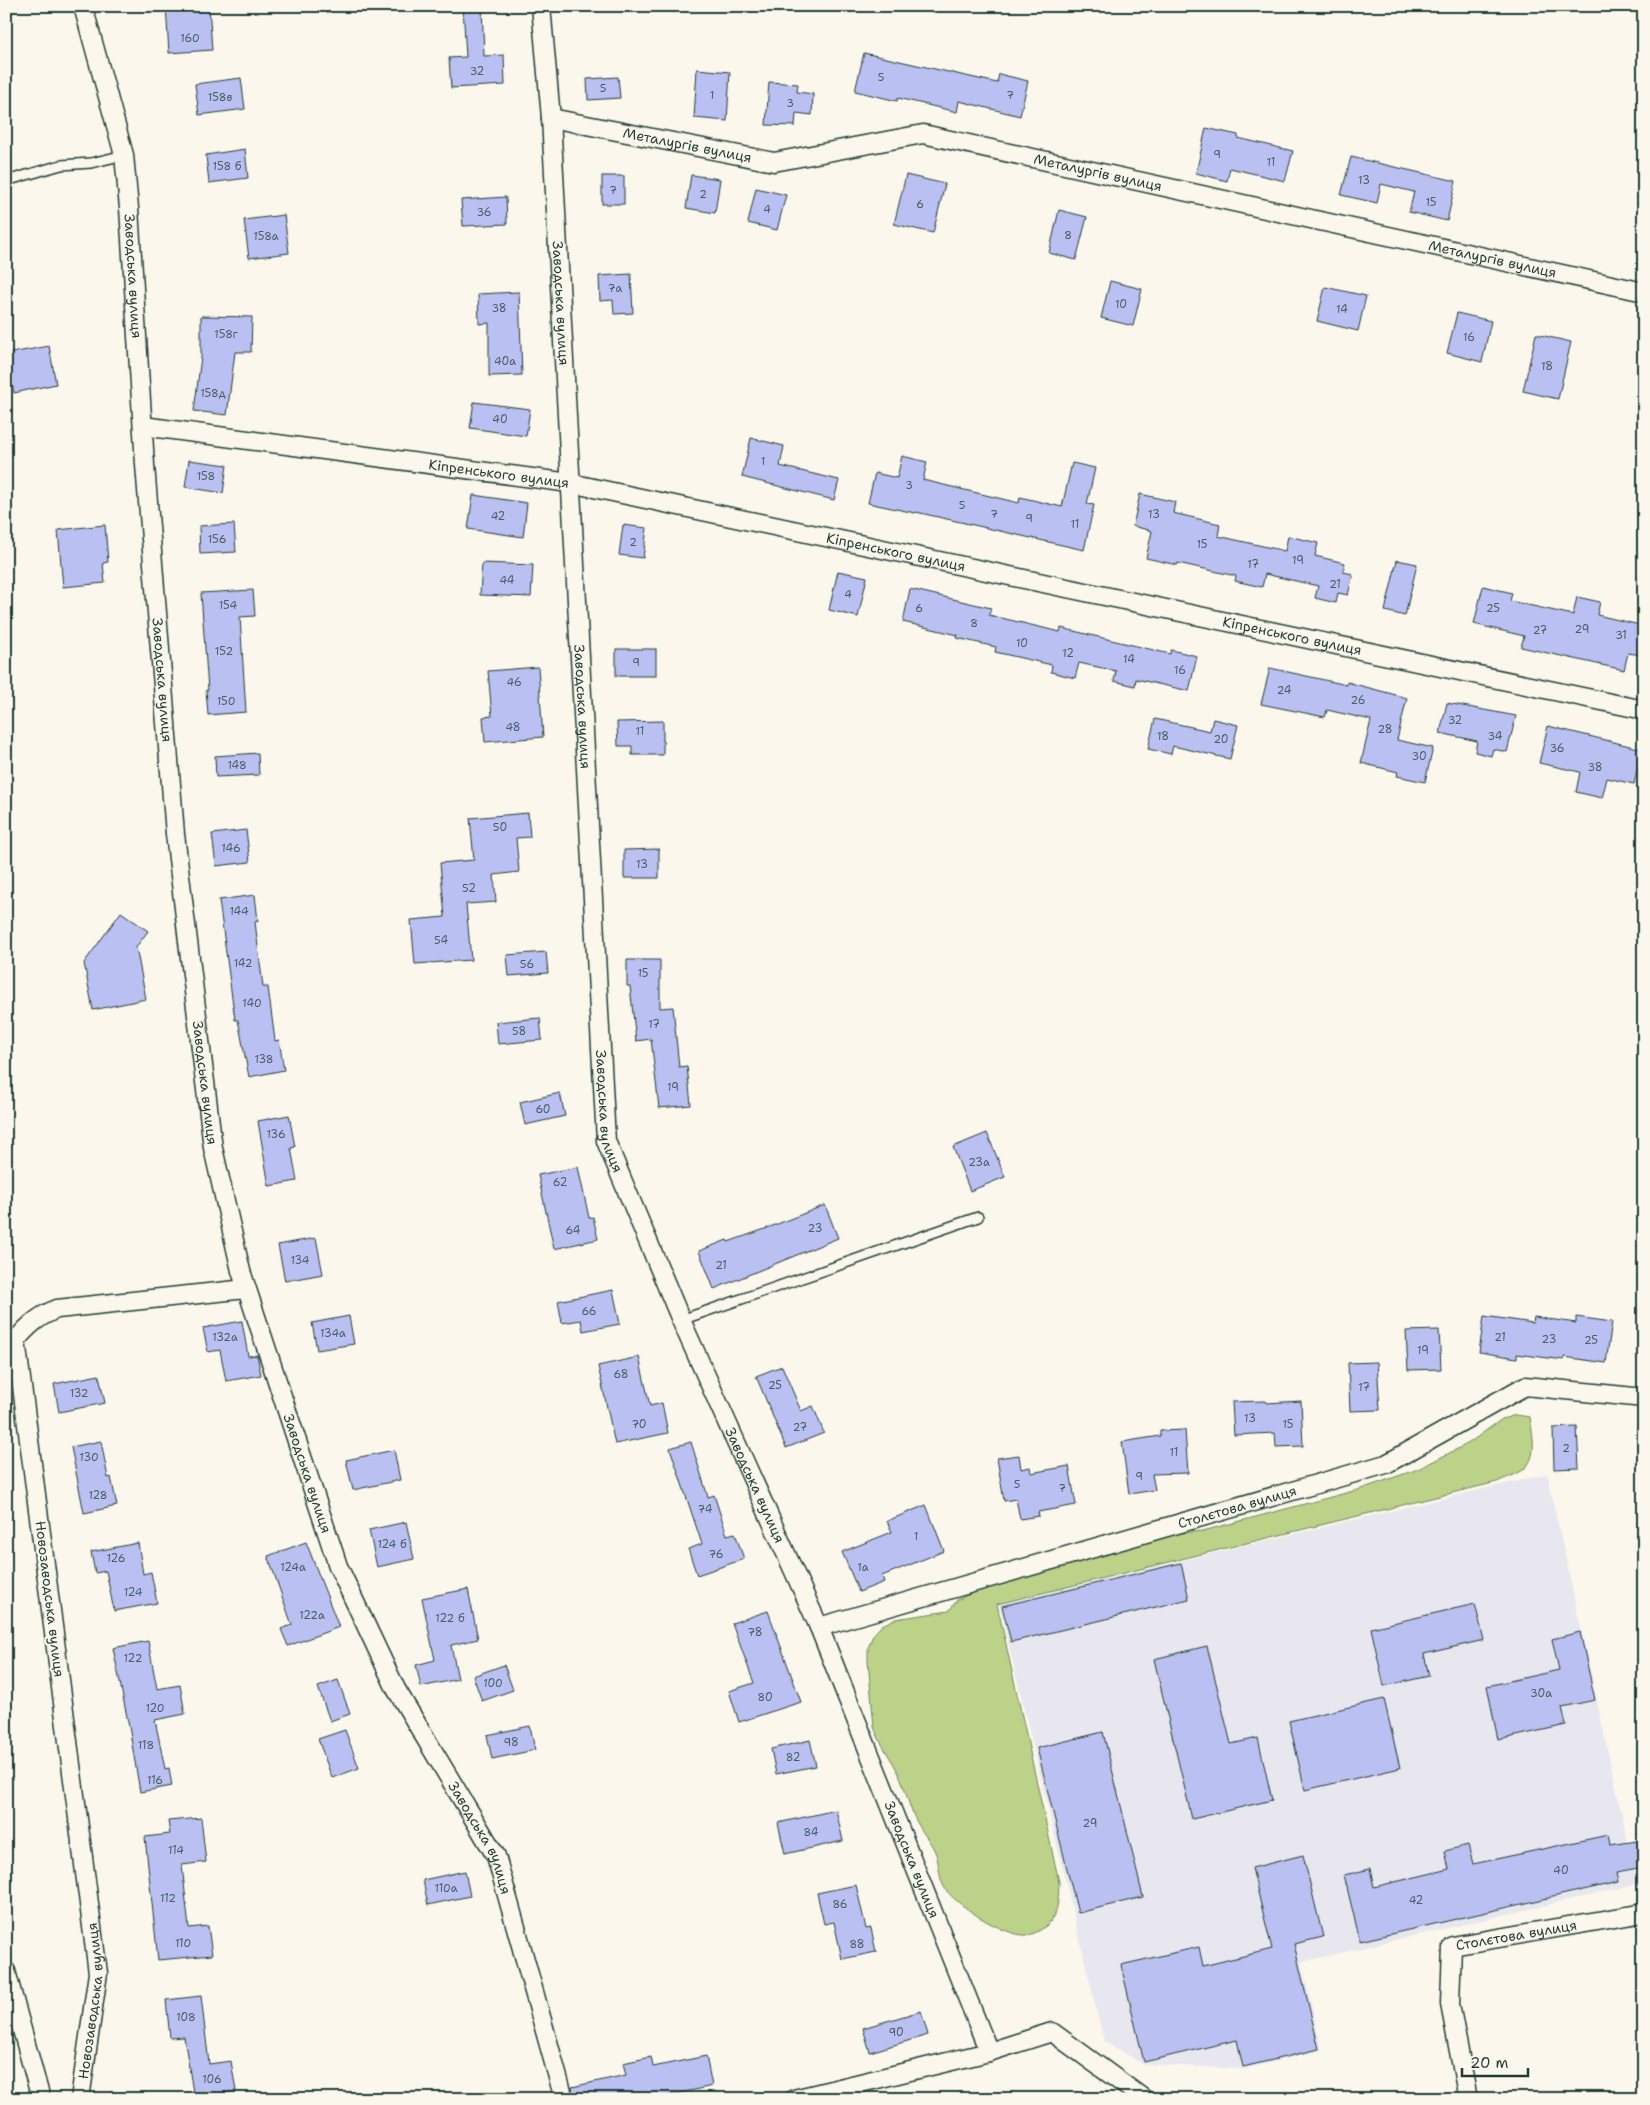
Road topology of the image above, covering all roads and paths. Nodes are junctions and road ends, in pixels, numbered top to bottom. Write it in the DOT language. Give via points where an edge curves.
graph roads {
  1 [pos="83,6"];
  2 [pos="541,6"];
  3 [pos="551,118"];
  4 [pos="124,155"];
  5 [pos="6,181"];
  6 [pos="1644,292"];
  7 [pos="143,426"];
  8 [pos="570,483"];
  9 [pos="1644,710"];
  10 [pos="978,1217"];
  11 [pos="246,1289"];
  12 [pos="681,1320"];
  13 [pos="1644,1398"];
  14 [pos="819,1627"];
  15 [pos="1644,1913"];
  16 [pos="6,1971"];
  17 [pos="989,2052"];
  18 [pos="41,2099"];
  19 [pos="80,2099"];
  20 [pos="564,2099"];
  21 [pos="794,2099"];
  22 [pos="1144,2099"];
  23 [pos="1468,2099"];
  1 -- 4 [label="street, Заводська вулиця"];
  2 -- 3 [label="street, Заводська вулиця"];
  3 -- 6 [label="street, Металургів вулиця" via="774,162 923,134"];
  3 -- 8 [label="street, Заводська вулиця"];
  4 -- 5 [label="lane" via="91,163 61,165"];
  4 -- 7 [label="street, Заводська вулиця"];
  7 -- 8 [label="street, Кіпренського вулиця"];
  7 -- 11 [label="street, Заводська вулиця" via="175,834 210,1129"];
  8 -- 9 [label="street, Кіпренського вулиця"];
  8 -- 12 [label="street, Заводська вулиця" via="606,1142"];
  10 -- 12 [label="lane"];
  11 -- 19 [label="street, Новозаводська вулиця" via="57,1309 29,1324 16,1340 98,1973"];
  11 -- 20 [label="street, Заводська вулиця" via="338,1566 396,1689 496,1856"];
  12 -- 14 [label="street, Заводська вулиця"];
  13 -- 14 [label="street, Столєтова вулиця" via="1525,1386 1386,1464"];
  14 -- 17 [label="street, Заводська вулиця"];
  15 -- 23 [label="street, Столєтова вулиця" via="1452,1946 1450,2004"];
  16 -- 18 [label="street"];
  17 -- 21 [label="street"];
  17 -- 22 [label="street" via="1052,2032"];
}
